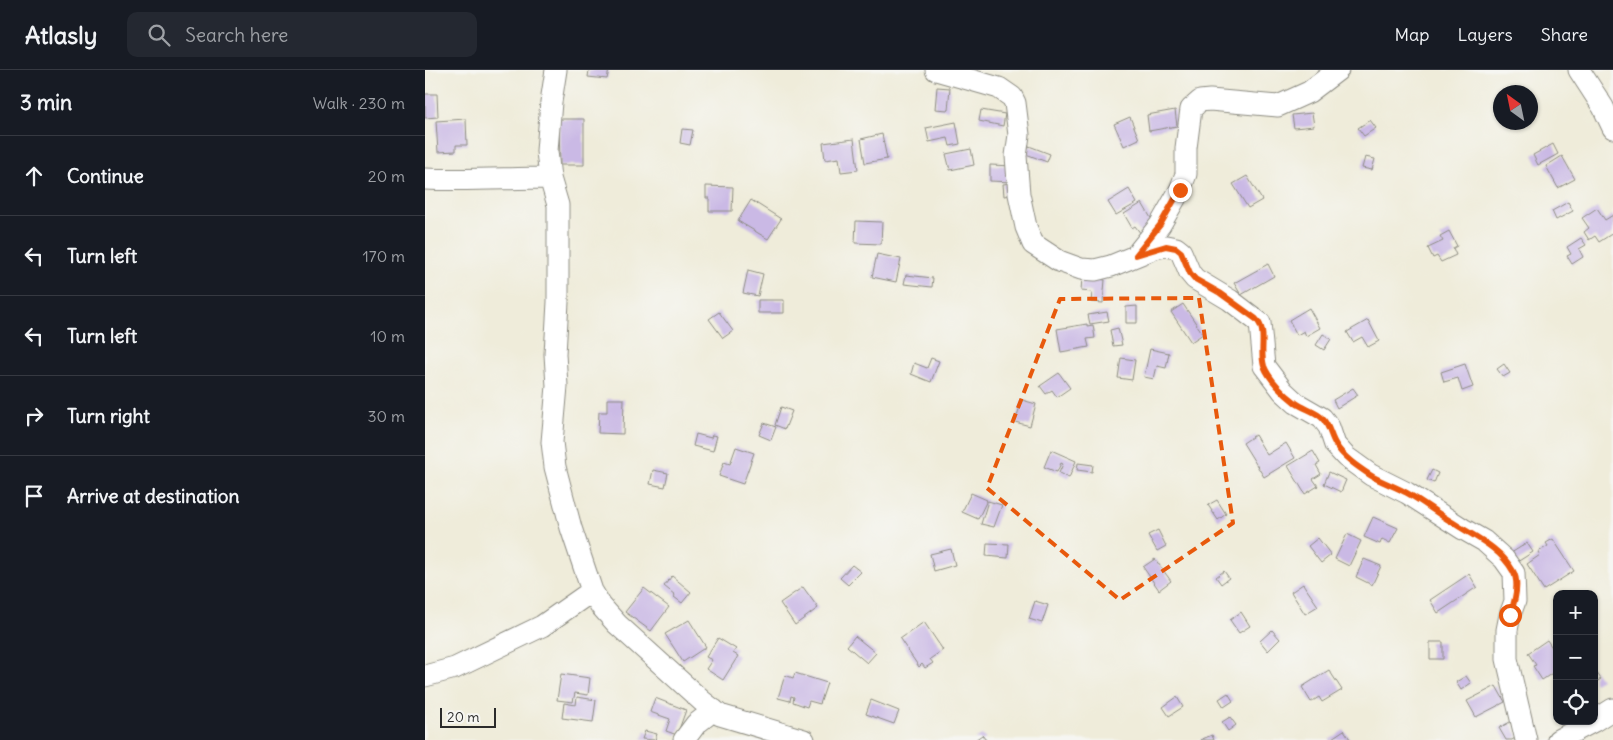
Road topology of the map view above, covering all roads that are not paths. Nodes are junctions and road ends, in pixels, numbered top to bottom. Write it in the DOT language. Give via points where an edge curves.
graph roads {
  1 [pos="556,70"];
  2 [pos="936,70"];
  3 [pos="1338,70"];
  4 [pos="1579,70"];
  5 [pos="1613,128"];
  6 [pos="551,178"];
  7 [pos="425,179"];
  8 [pos="1136,255"];
  9 [pos="592,591"];
  10 [pos="425,676"];
  11 [pos="1613,709"];
  12 [pos="714,710"];
  13 [pos="1598,718"];
  14 [pos="1586,725"];
  15 [pos="684,740"];
  16 [pos="804,740"];
  17 [pos="1526,740"];
  18 [pos="1558,740"];
  1 -- 6 [label="street" via="547,151"];
  2 -- 8 [label="street" via="999,88 1012,97 1019,135 1016,156 1019,194 1033,244 1059,261 1081,269 1111,266"];
  3 -- 8 [label="street" via="1309,92 1278,106 1210,100 1200,101 1191,109 1186,174 1180,190 1160,225"];
  4 -- 5 [label="street"];
  6 -- 7 [label="street"];
  6 -- 9 [label="street" via="559,205 557,386 552,442 571,528"];
  8 -- 17 [label="street" via="1166,246 1181,252 1195,279 1260,323 1265,366 1296,403 1322,418 1335,445 1346,457 1484,541 1504,559 1514,573 1515,589 1507,630 1507,659"];
  9 -- 10 [label="street" via="542,626 455,668"];
  9 -- 12 [label="street" via="617,624"];
  11 -- 13 [label="street"];
  12 -- 15 [label="street" via="696,724"];
  12 -- 16 [label="street" via="720,715"];
  14 -- 18 [label="street"];
}
